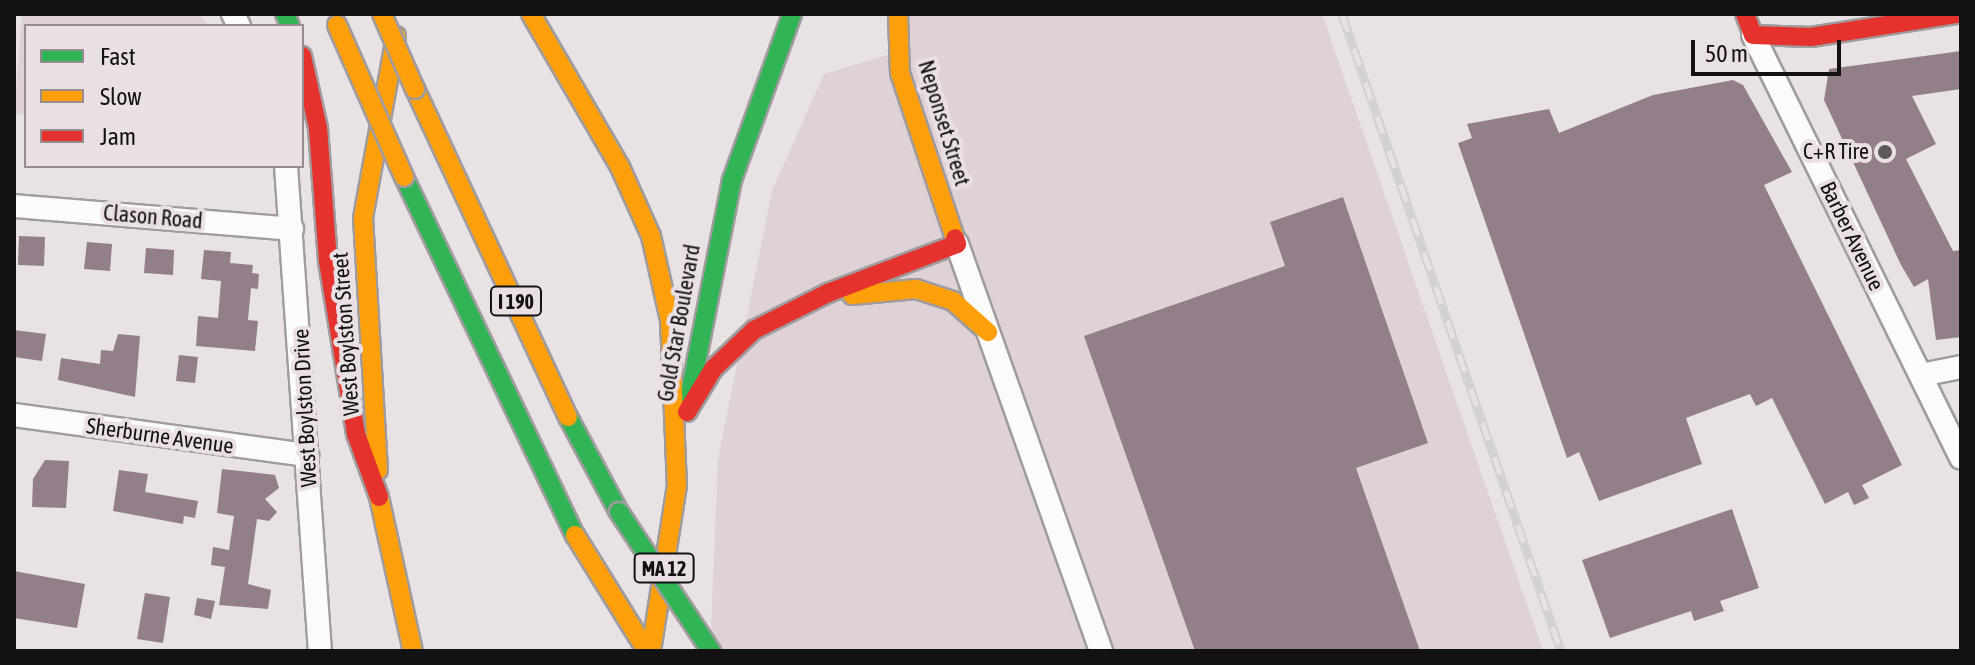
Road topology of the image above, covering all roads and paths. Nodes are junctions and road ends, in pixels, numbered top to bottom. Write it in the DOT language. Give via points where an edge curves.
graph roads {
  1 [pos="379,14"];
  2 [pos="402,14"];
  3 [pos="506,14"];
  4 [pos="531,14"];
  5 [pos="792,14"];
  6 [pos="898,14"];
  7 [pos="1813,14"];
  8 [pos="1957,14"];
  9 [pos="334,20"];
  10 [pos="1749,25"];
  11 [pos="1841,33"];
  12 [pos="304,65"];
  13 [pos="620,167"];
  14 [pos="286,168"];
  15 [pos="14,206"];
  16 [pos="363,218"];
  17 [pos="292,229"];
  18 [pos="957,244"];
  19 [pos="821,296"];
  20 [pos="988,332"];
  21 [pos="1961,367"];
  22 [pos="1921,375"];
  23 [pos="687,412"];
  24 [pos="14,415"];
  25 [pos="307,455"];
  26 [pos="1961,458"];
  27 [pos="677,485"];
  28 [pos="379,497"];
  29 [pos="320,651"];
  30 [pos="413,651"];
  31 [pos="649,651"];
  32 [pos="711,651"];
  33 [pos="1101,651"];
  1 -- 16 [label="main road" via="356,113"];
  1 -- 32 [label="main road, I 190, bridge" via="575,432 619,512"];
  2 -- 16 [label="main road, West Boylston Street" via="376,123"];
  3 -- 13 [label="main road"];
  4 -- 13 [label="main road"];
  5 -- 23 [label="main road, Gold Star Boulevard / MA 12" via="732,180"];
  6 -- 18 [label="main road, Neponset Street" via="900,73"];
  7 -- 11 [label="main road"];
  8 -- 11 [label="main road"];
  9 -- 31 [label="main road, I 190, bridge" via="520,431 609,594"];
  10 -- 11 [label="main road"];
  10 -- 22 [label="street, Barber Avenue"];
  12 -- 28 [label="main road" via="318,128 328,261 356,434"];
  13 -- 27 [label="main road" via="651,236 670,320"];
  14 -- 17 [label="street, West Boylston Drive"];
  15 -- 17 [label="street, Clason Road"];
  16 -- 28 [label="main road, West Boylston Street"];
  17 -- 25 [label="street, West Boylston Drive"];
  18 -- 19 [label="main road"];
  18 -- 20 [label="street"];
  19 -- 20 [label="main road" via="916,289 953,301"];
  19 -- 23 [label="main road" via="744,337 713,369"];
  20 -- 33 [label="street"];
  21 -- 22 [label="street"];
  22 -- 26 [label="street, Barber Avenue"];
  23 -- 27 [label="main road, Gold Star Boulevard / MA 12"];
  24 -- 25 [label="street, Sherburne Avenue"];
  25 -- 29 [label="street, West Boylston Drive"];
  27 -- 31 [label="main road, Gold Star Boulevard / MA 12"];
  28 -- 30 [label="main road, West Boylston Street"];
}
